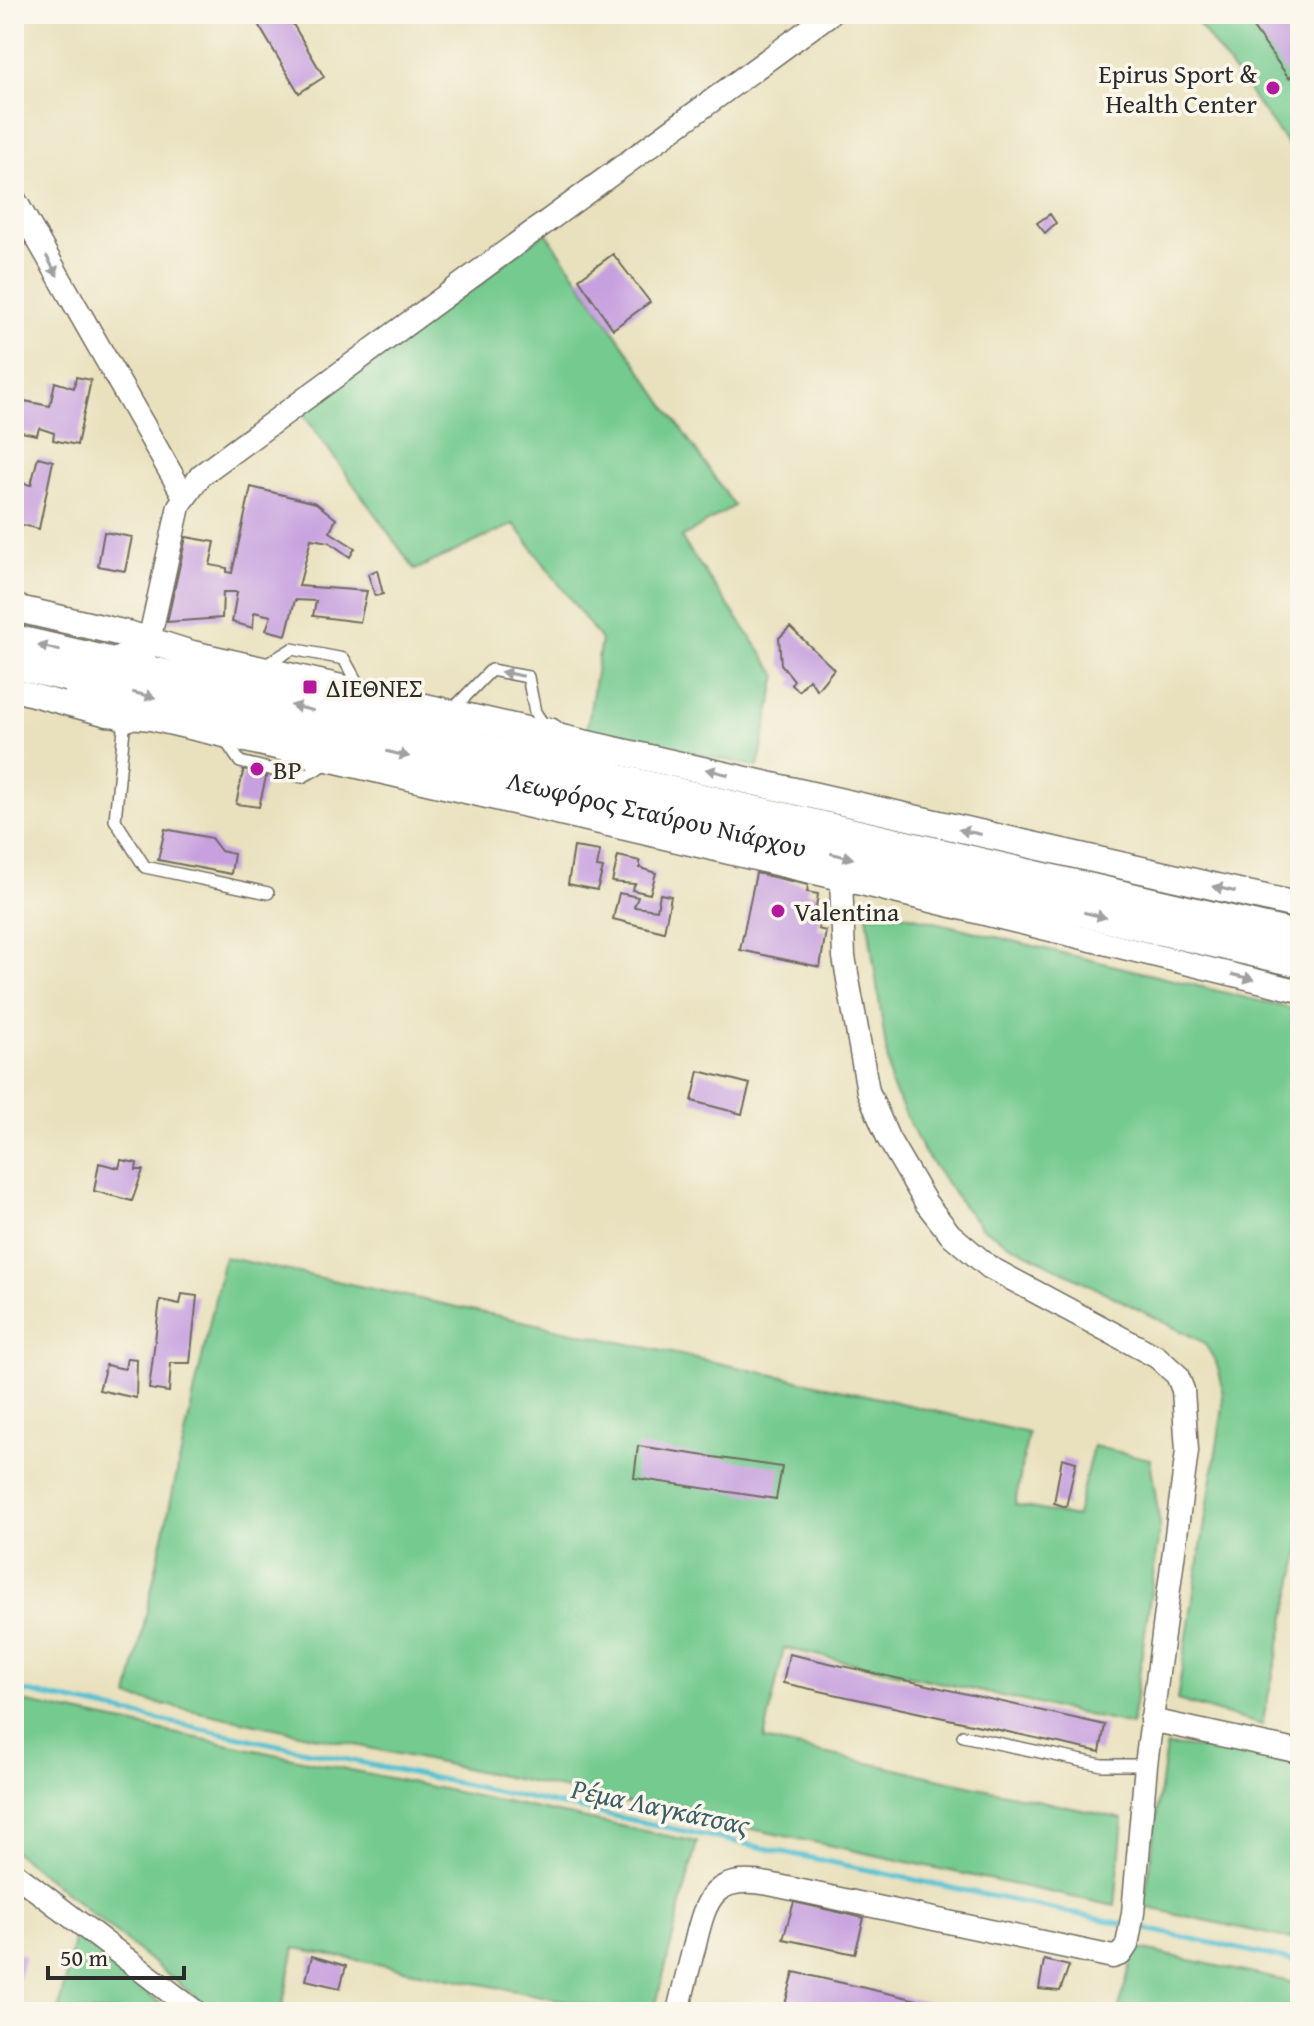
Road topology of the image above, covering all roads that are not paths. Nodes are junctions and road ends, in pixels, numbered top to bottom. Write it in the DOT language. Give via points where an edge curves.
graph roads {
  1 [pos="830,14"];
  2 [pos="14,198"];
  3 [pos="184,496"];
  4 [pos="14,608"];
  5 [pos="14,640"];
  6 [pos="149,641"];
  7 [pos="14,664"];
  8 [pos="116,664"];
  9 [pos="55,674"];
  10 [pos="14,690"];
  11 [pos="449,712"];
  12 [pos="126,716"];
  13 [pos="549,733"];
  14 [pos="707,801"];
  15 [pos="841,879"];
  16 [pos="268,893"];
  17 [pos="1300,906"];
  18 [pos="1300,937"];
  19 [pos="1300,962"];
  20 [pos="1300,991"];
  21 [pos="1151,1720"];
  22 [pos="963,1736"];
  23 [pos="1300,1752"];
  24 [pos="1146,1765"];
  25 [pos="17,1883"];
  26 [pos="196,2012"];
  27 [pos="678,2012"];
  1 -- 3 [label="street" via="237,446"];
  2 -- 3 [label="street, one-way"];
  3 -- 6 [label="street"];
  4 -- 6 [label="street"];
  8 -- 5 [label="main road, Λεωφόρος Σταύρου Νιάρχου, one-way"];
  6 -- 8 [label="main road"];
  6 -- 11 [label="street"];
  7 -- 9 [label="main road, Λεωφόρος Σταύρου Νιάρχου"];
  14 -- 8 [label="main road, Λεωφόρος Σταύρου Νιάρχου, one-way"];
  9 -- 12 [label="main road"];
  9 -- 19 [label="main road, Λεωφόρος Σταύρου Νιάρχου, one-way"];
  10 -- 12 [label="street"];
  11 -- 13 [label="street"];
  13 -- 11 [label="lane, one-way" via="535,712 528,677 491,670"];
  12 -- 15 [label="street"];
  12 -- 16 [label="lane" via="115,820 145,867"];
  13 -- 14 [label="main road" via="574,752 668,778"];
  17 -- 13 [label="street, one-way"];
  14 -- 18 [label="main road, Λεωφόρος Σταύρου Νιάρχου"];
  15 -- 20 [label="street, one-way"];
  15 -- 21 [label="street" via="844,957 868,1091 926,1203 977,1259 1157,1357 1177,1375 1183,1390 1187,1451"];
  21 -- 23 [label="street"];
  21 -- 24 [label="street"];
  22 -- 24 [label="lane" via="1102,1765"];
  24 -- 27 [label="street" via="1133,1913 1129,1939 1118,1956 736,1881 718,1889 705,1905"];
  25 -- 26 [label="street"];
}
